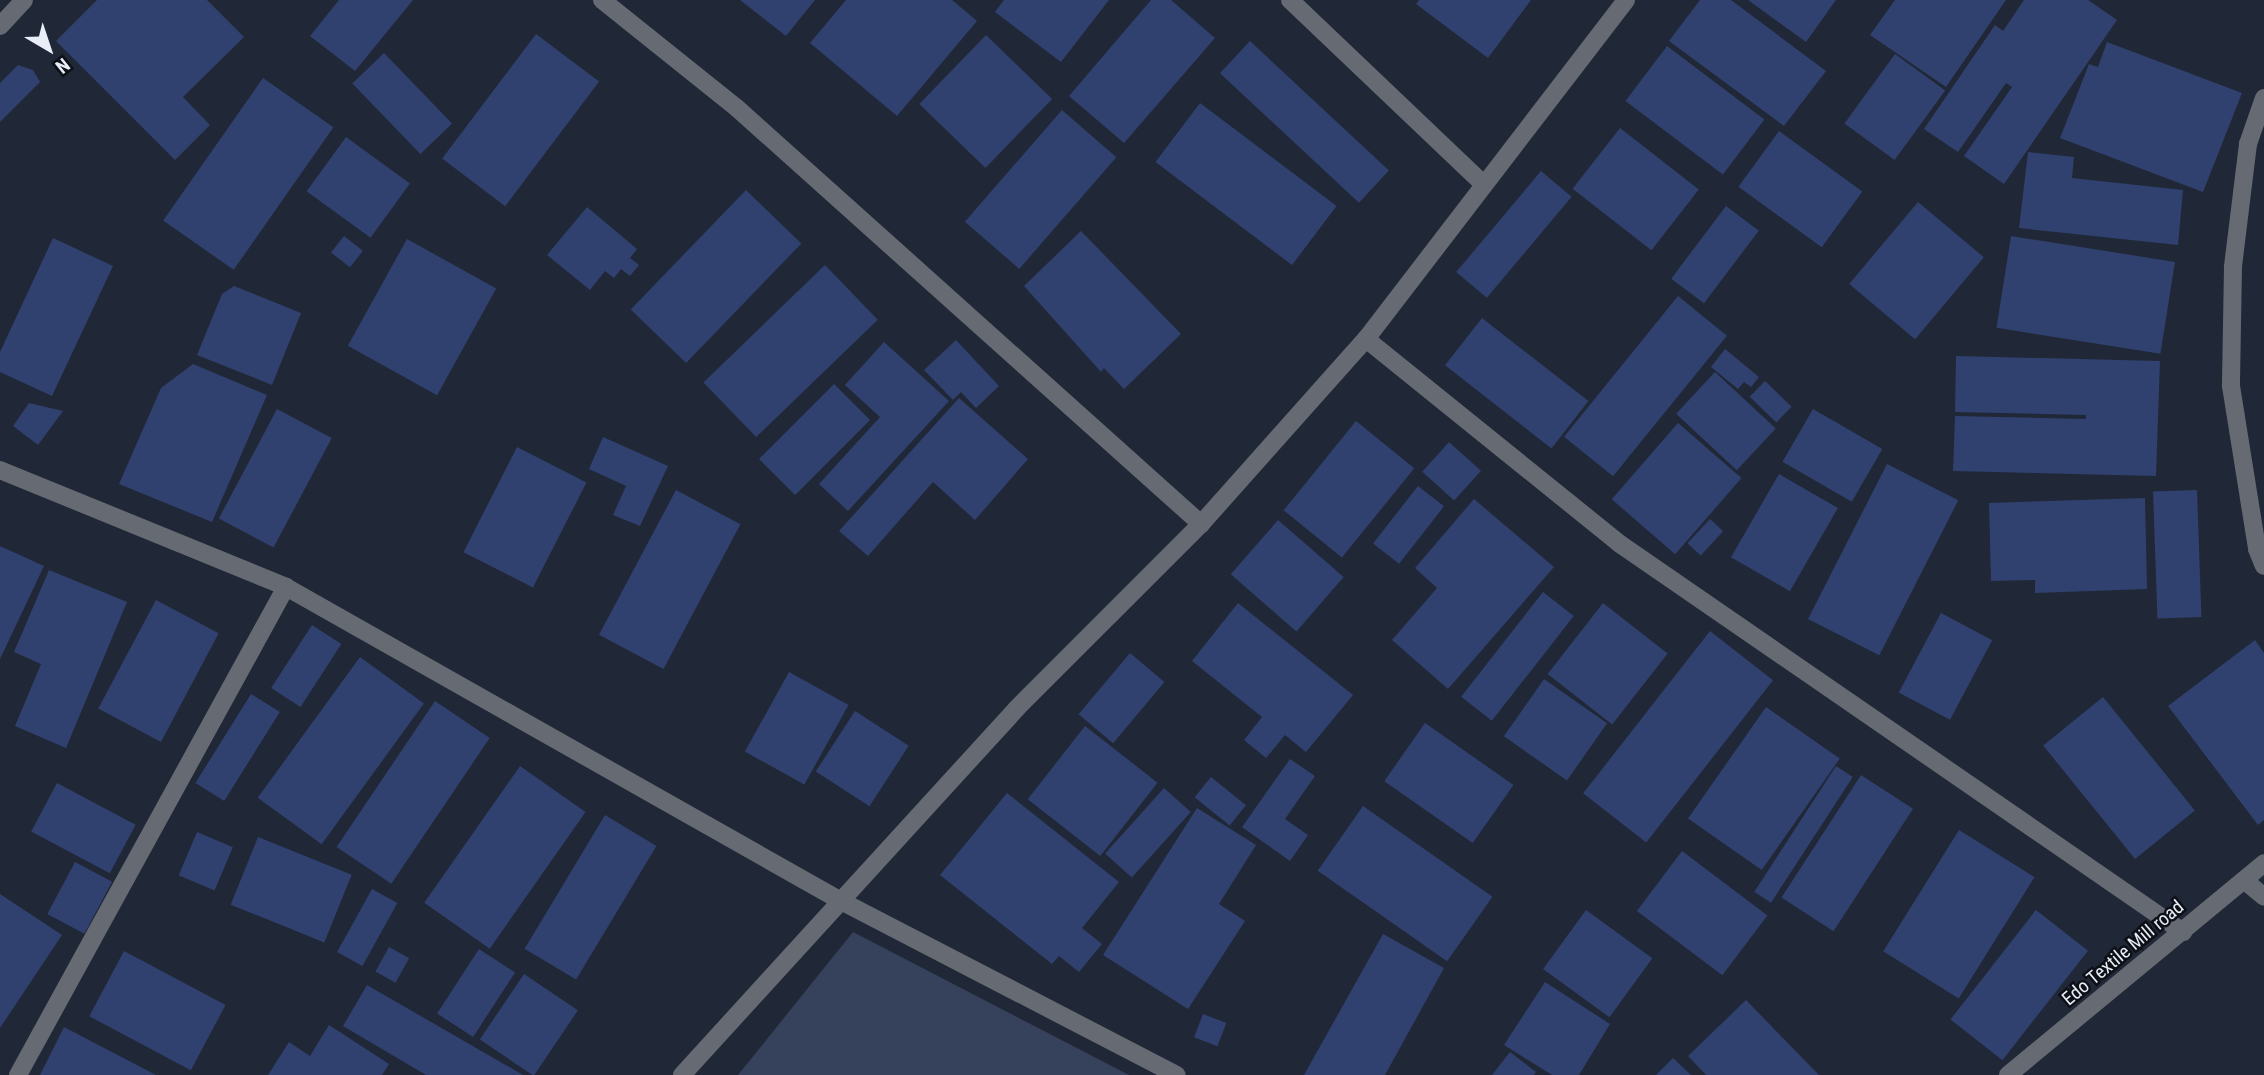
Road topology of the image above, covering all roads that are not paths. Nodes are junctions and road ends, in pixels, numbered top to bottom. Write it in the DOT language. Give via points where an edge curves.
graph roads {
  1 [pos="24,0"];
  2 [pos="602,0"];
  3 [pos="1290,0"];
  4 [pos="1626,0"];
  5 [pos="0,26"];
  6 [pos="2264,98"];
  7 [pos="1484,185"];
  8 [pos="1366,339"];
  9 [pos="0,470"];
  10 [pos="1201,524"];
  11 [pos="2264,566"];
  12 [pos="286,587"];
  13 [pos="2264,863"];
  14 [pos="2244,880"];
  15 [pos="2264,897"];
  16 [pos="841,901"];
  17 [pos="2183,932"];
  18 [pos="18,1075"];
  19 [pos="682,1075"];
  20 [pos="1177,1075"];
  21 [pos="2008,1075"];
  1 -- 5 [label="street"];
  2 -- 10 [label="street" via="738,109"];
  3 -- 7 [label="street"];
  4 -- 7 [label="street"];
  6 -- 11 [label="street" via="2248,144 2233,267 2231,386 2257,549"];
  7 -- 8 [label="street"];
  8 -- 10 [label="street"];
  8 -- 17 [label="street" via="1620,544"];
  9 -- 12 [label="street"];
  10 -- 16 [label="street" via="1017,708"];
  12 -- 16 [label="street"];
  12 -- 18 [label="street"];
  13 -- 14 [label="street, Edo Textile Mill road"];
  14 -- 15 [label="street"];
  14 -- 17 [label="street, Edo Textile Mill road"];
  16 -- 19 [label="street"];
  16 -- 20 [label="street"];
  17 -- 21 [label="street, Edo Textile Mill road"];
}
